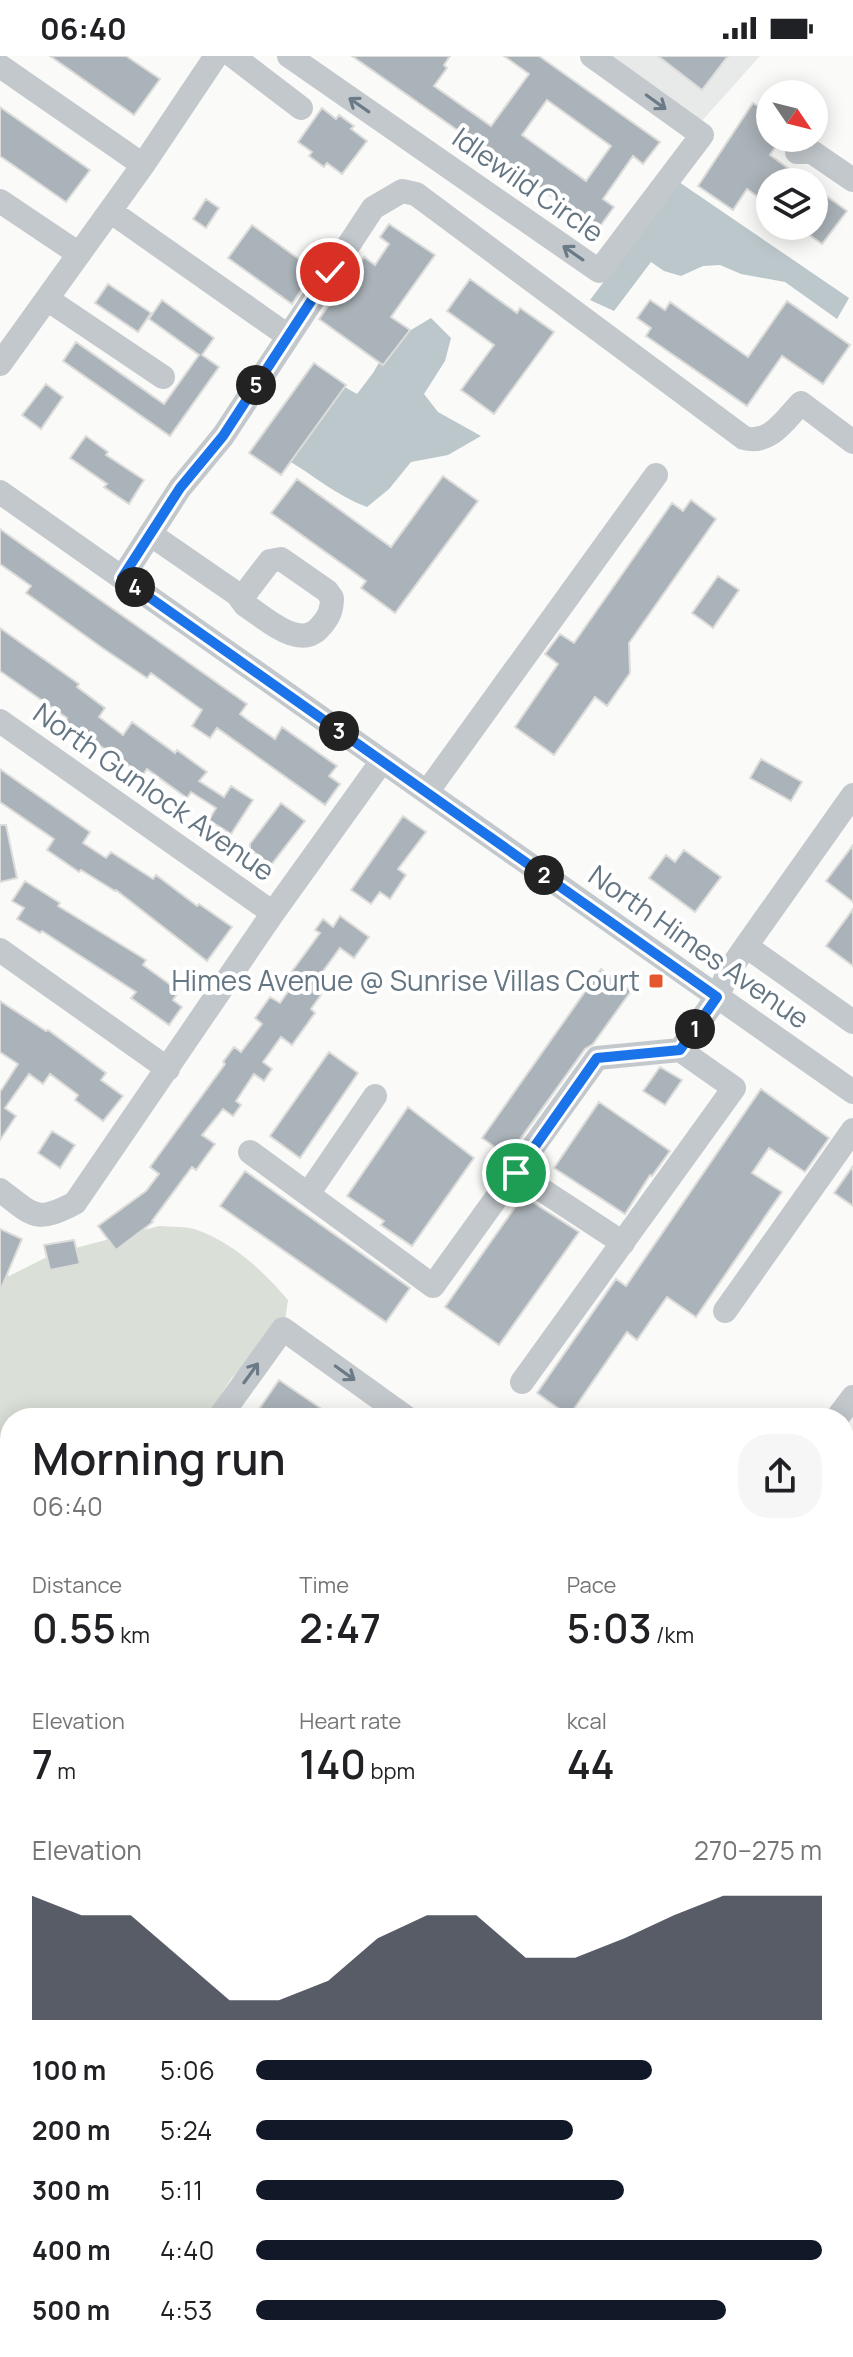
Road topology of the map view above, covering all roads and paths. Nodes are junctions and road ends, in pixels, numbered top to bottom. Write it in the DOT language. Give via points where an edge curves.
graph roads {
  1 [pos="216,56"];
  2 [pos="233,56"];
  3 [pos="289,56"];
  4 [pos="592,56"];
  5 [pos="0,66"];
  6 [pos="301,108"];
  7 [pos="812,152"];
  8 [pos="143,165"];
  9 [pos="853,180"];
  10 [pos="0,201"];
  11 [pos="110,211"];
  12 [pos="79,254"];
  13 [pos="47,299"];
  14 [pos="288,336"];
  15 [pos="0,364"];
  16 [pos="163,377"];
  17 [pos="853,442"];
  18 [pos="656,475"];
  19 [pos="0,492"];
  20 [pos="150,534"];
  21 [pos="122,578"];
  22 [pos="241,599"];
  23 [pos="0,721"];
  24 [pos="382,761"];
  25 [pos="427,792"];
  26 [pos="853,795"];
  27 [pos="273,913"];
  28 [pos="746,946"];
  29 [pos="0,950"];
  30 [pos="717,997"];
  31 [pos="853,1022"];
  32 [pos="680,1050"];
  33 [pos="168,1069"];
  34 [pos="853,1092"];
  35 [pos="375,1096"];
  36 [pos="853,1130"];
  37 [pos="250,1152"];
  38 [pos="516,1173"];
  39 [pos="0,1190"];
  40 [pos="308,1194"];
  41 [pos="623,1243"];
  42 [pos="725,1311"];
  43 [pos="522,1382"];
  44 [pos="226,1408"];
  45 [pos="393,1408"];
  1 -- 8 [label="street"];
  2 -- 6 [label="street"];
  4 -- 3 [label="street, Idlewild Circle, one-way" via="702,135 599,271"];
  5 -- 8 [label="street"];
  7 -- 9 [label="street"];
  8 -- 11 [label="street"];
  10 -- 12 [label="street"];
  11 -- 12 [label="street"];
  11 -- 14 [label="street"];
  12 -- 13 [label="street"];
  13 -- 15 [label="street"];
  13 -- 16 [label="street"];
  14 -- 17 [label="street" via="373,208 402,191 416,194 744,438 769,437 801,403"];
  14 -- 20 [label="street"];
  18 -- 25 [label="street"];
  19 -- 21 [label="street, North Himes Avenue"];
  20 -- 21 [label="street"];
  20 -- 22 [label="street"];
  21 -- 24 [label="street, North Himes Avenue"];
  23 -- 27 [label="street, North Gunlock Avenue"];
  24 -- 25 [label="street, North Himes Avenue"];
  24 -- 27 [label="street"];
  25 -- 30 [label="street, North Himes Avenue"];
  26 -- 28 [label="street"];
  27 -- 33 [label="street"];
  28 -- 30 [label="street"];
  28 -- 31 [label="street"];
  29 -- 33 [label="street"];
  30 -- 32 [label="street"];
  30 -- 34 [label="street, North Himes Avenue"];
  32 -- 38 [label="street" via="597,1058"];
  32 -- 41 [label="street" via="734,1088"];
  33 -- 39 [label="street" via="75,1203 53,1215 34,1215"];
  35 -- 40 [label="street"];
  36 -- 42 [label="street"];
  37 -- 40 [label="street"];
  38 -- 40 [label="street" via="433,1286"];
  38 -- 41 [label="street"];
  41 -- 43 [label="street"];
  44 -- 45 [label="street, one-way" via="283,1329"];
}
